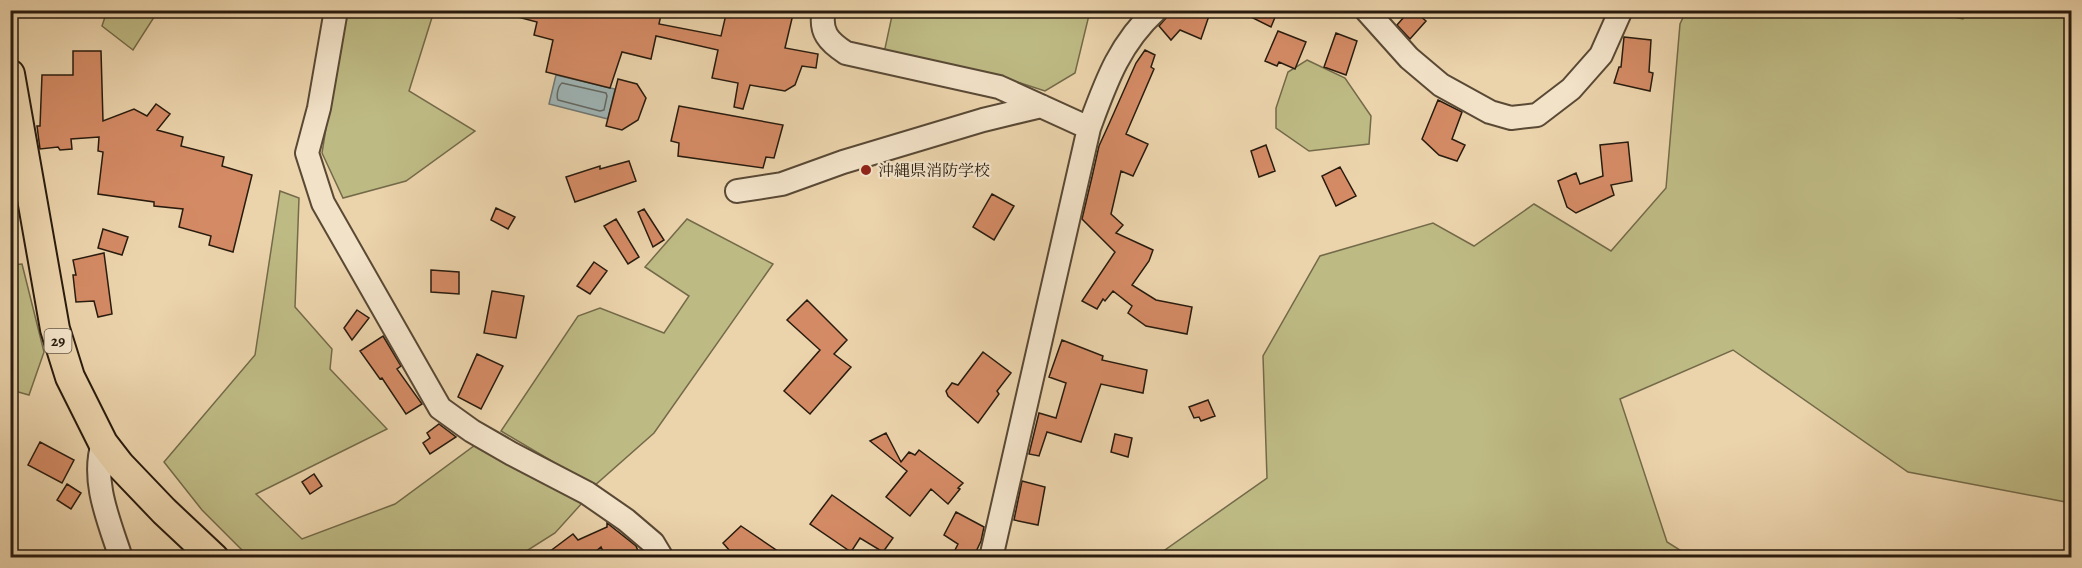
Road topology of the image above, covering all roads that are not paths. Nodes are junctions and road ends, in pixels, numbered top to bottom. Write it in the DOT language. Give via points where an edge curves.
graph roads {
  1 [pos="336,10"];
  2 [pos="824,10"];
  3 [pos="1156,10"];
  4 [pos="1366,10"];
  5 [pos="1621,10"];
  6 [pos="10,74"];
  7 [pos="13,104"];
  8 [pos="1041,106"];
  9 [pos="1089,128"];
  10 [pos="737,191"];
  11 [pos="103,443"];
  12 [pos="121,558"];
  13 [pos="214,558"];
  14 [pos="662,558"];
  15 [pos="991,558"];
  1 -- 14 [label="street" via="308,153 323,203 440,408 472,431 587,493 653,543"];
  2 -- 8 [label="street" via="822,22 830,43 846,53 999,87"];
  3 -- 9 [label="street" via="1123,48"];
  4 -- 5 [label="street" via="1409,58 1441,85 1490,112 1511,118 1537,115 1571,89 1601,55"];
  6 -- 7 [label="main road, 29"];
  7 -- 11 [label="main road, 29" via="55,329 70,377"];
  8 -- 9 [label="street"];
  8 -- 10 [label="street" via="843,162 782,184"];
  9 -- 15 [label="street"];
  11 -- 12 [label="street" via="98,459 99,480"];
  11 -- 13 [label="main road, 29" via="164,511"];
}
